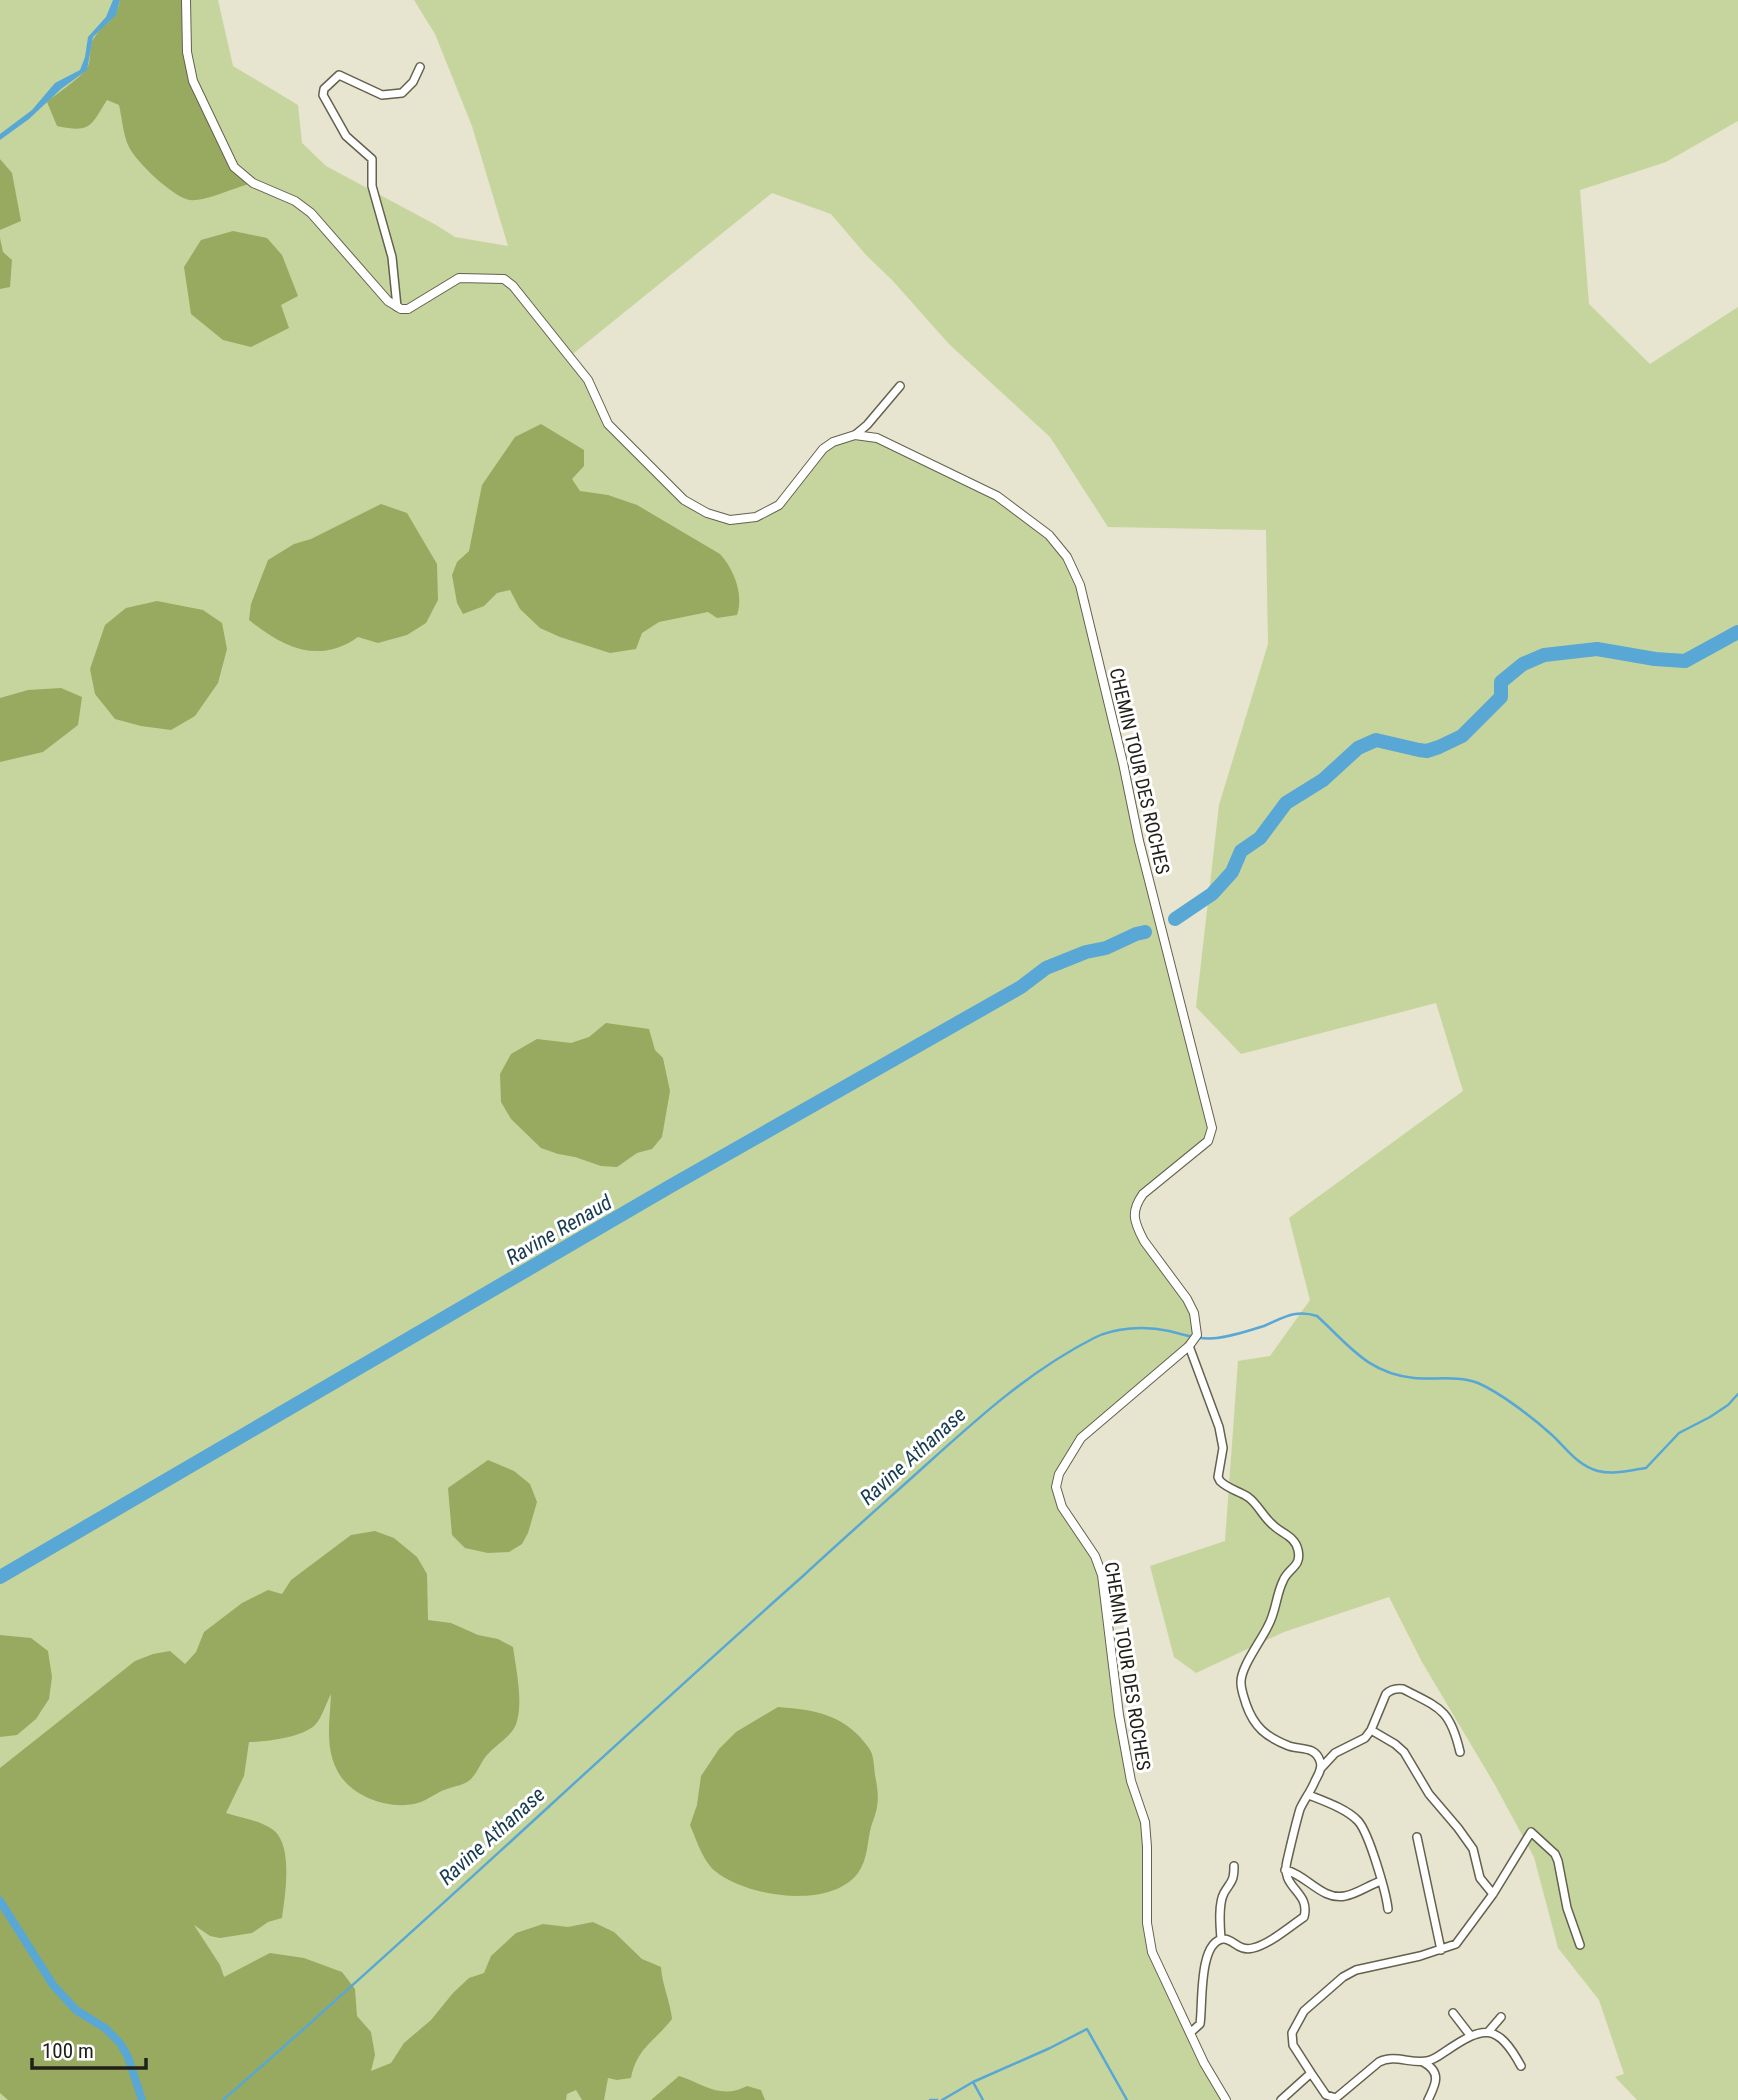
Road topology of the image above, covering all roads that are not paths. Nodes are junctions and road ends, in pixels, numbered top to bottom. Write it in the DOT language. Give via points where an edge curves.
graph roads {
  1 [pos="186,0"];
  2 [pos="420,67"];
  3 [pos="397,307"];
  4 [pos="900,386"];
  5 [pos="855,435"];
  6 [pos="1189,1346"];
  7 [pos="1371,1730"];
  8 [pos="1460,1752"];
  9 [pos="1322,1767"];
  10 [pos="1309,1795"];
  11 [pos="1417,1837"];
  12 [pos="1234,1867"];
  13 [pos="1285,1870"];
  14 [pos="1381,1881"];
  15 [pos="1493,1894"];
  16 [pos="1388,1909"];
  17 [pos="1221,1939"];
  18 [pos="1580,1945"];
  19 [pos="1441,1950"];
  20 [pos="1453,2013"];
  21 [pos="1501,2017"];
  22 [pos="1489,2031"];
  23 [pos="1191,2032"];
  24 [pos="1470,2035"];
  25 [pos="1422,2062"];
  26 [pos="1521,2066"];
  27 [pos="1311,2073"];
  28 [pos="1226,2100"];
  29 [pos="1281,2100"];
  30 [pos="1428,2100"];
  1 -- 3 [label="street" via="192,81 234,167 253,183 311,213"];
  2 -- 3 [label="street" via="402,93 382,95 339,75 323,95 346,135 372,159 372,186 392,257"];
  3 -- 5 [label="street" via="408,309 459,278 504,279 588,380 608,424 684,500 730,520 756,517 779,505 822,449"];
  4 -- 5 [label="street"];
  5 -- 6 [label="street, CHEMIN TOUR DES ROCHES" via="877,439 997,496 1049,535 1067,557 1080,585 1212,1128 1208,1141 1143,1194 1134,1211 1144,1241 1194,1313 1197,1335"];
  6 -- 9 [label="street" via="1219,1427 1223,1448 1220,1482 1248,1498 1274,1527 1296,1542 1299,1551 1299,1561 1281,1583 1269,1624 1242,1672 1241,1686 1251,1718 1261,1731 1314,1752"];
  6 -- 23 [label="street, CHEMIN TOUR DES ROCHES" via="1081,1438 1056,1486 1062,1507 1095,1556 1102,1575 1128,1768 1144,1822 1149,1938 1157,1966"];
  7 -- 8 [label="street" via="1386,1694 1403,1689 1450,1718"];
  7 -- 9 [label="street"];
  7 -- 15 [label="street" via="1404,1752 1429,1794 1472,1849 1480,1878"];
  9 -- 10 [label="street"];
  10 -- 13 [label="street" via="1301,1806"];
  10 -- 14 [label="street" via="1357,1819"];
  11 -- 19 [label="street"];
  12 -- 17 [label="street" via="1222,1901"];
  13 -- 14 [label="street" via="1335,1897"];
  13 -- 17 [label="street" via="1288,1882 1306,1905 1304,1917 1249,1949"];
  14 -- 16 [label="street"];
  15 -- 18 [label="street" via="1531,1832 1555,1854"];
  15 -- 19 [label="street" via="1456,1944"];
  17 -- 23 [label="street" via="1209,1953 1201,1983 1200,2024"];
  19 -- 27 [label="street" via="1356,1970 1304,2011 1292,2033 1293,2045"];
  20 -- 24 [label="street"];
  21 -- 22 [label="street"];
  22 -- 24 [label="street"];
  22 -- 26 [label="street"];
  23 -- 28 [label="street, CHEMIN TOUR DES ROCHES"];
  24 -- 25 [label="street" via="1433,2060"];
  25 -- 27 [label="street" via="1388,2058 1336,2098 1326,2095"];
  25 -- 30 [label="street" via="1437,2078"];
  27 -- 29 [label="street"];
}
